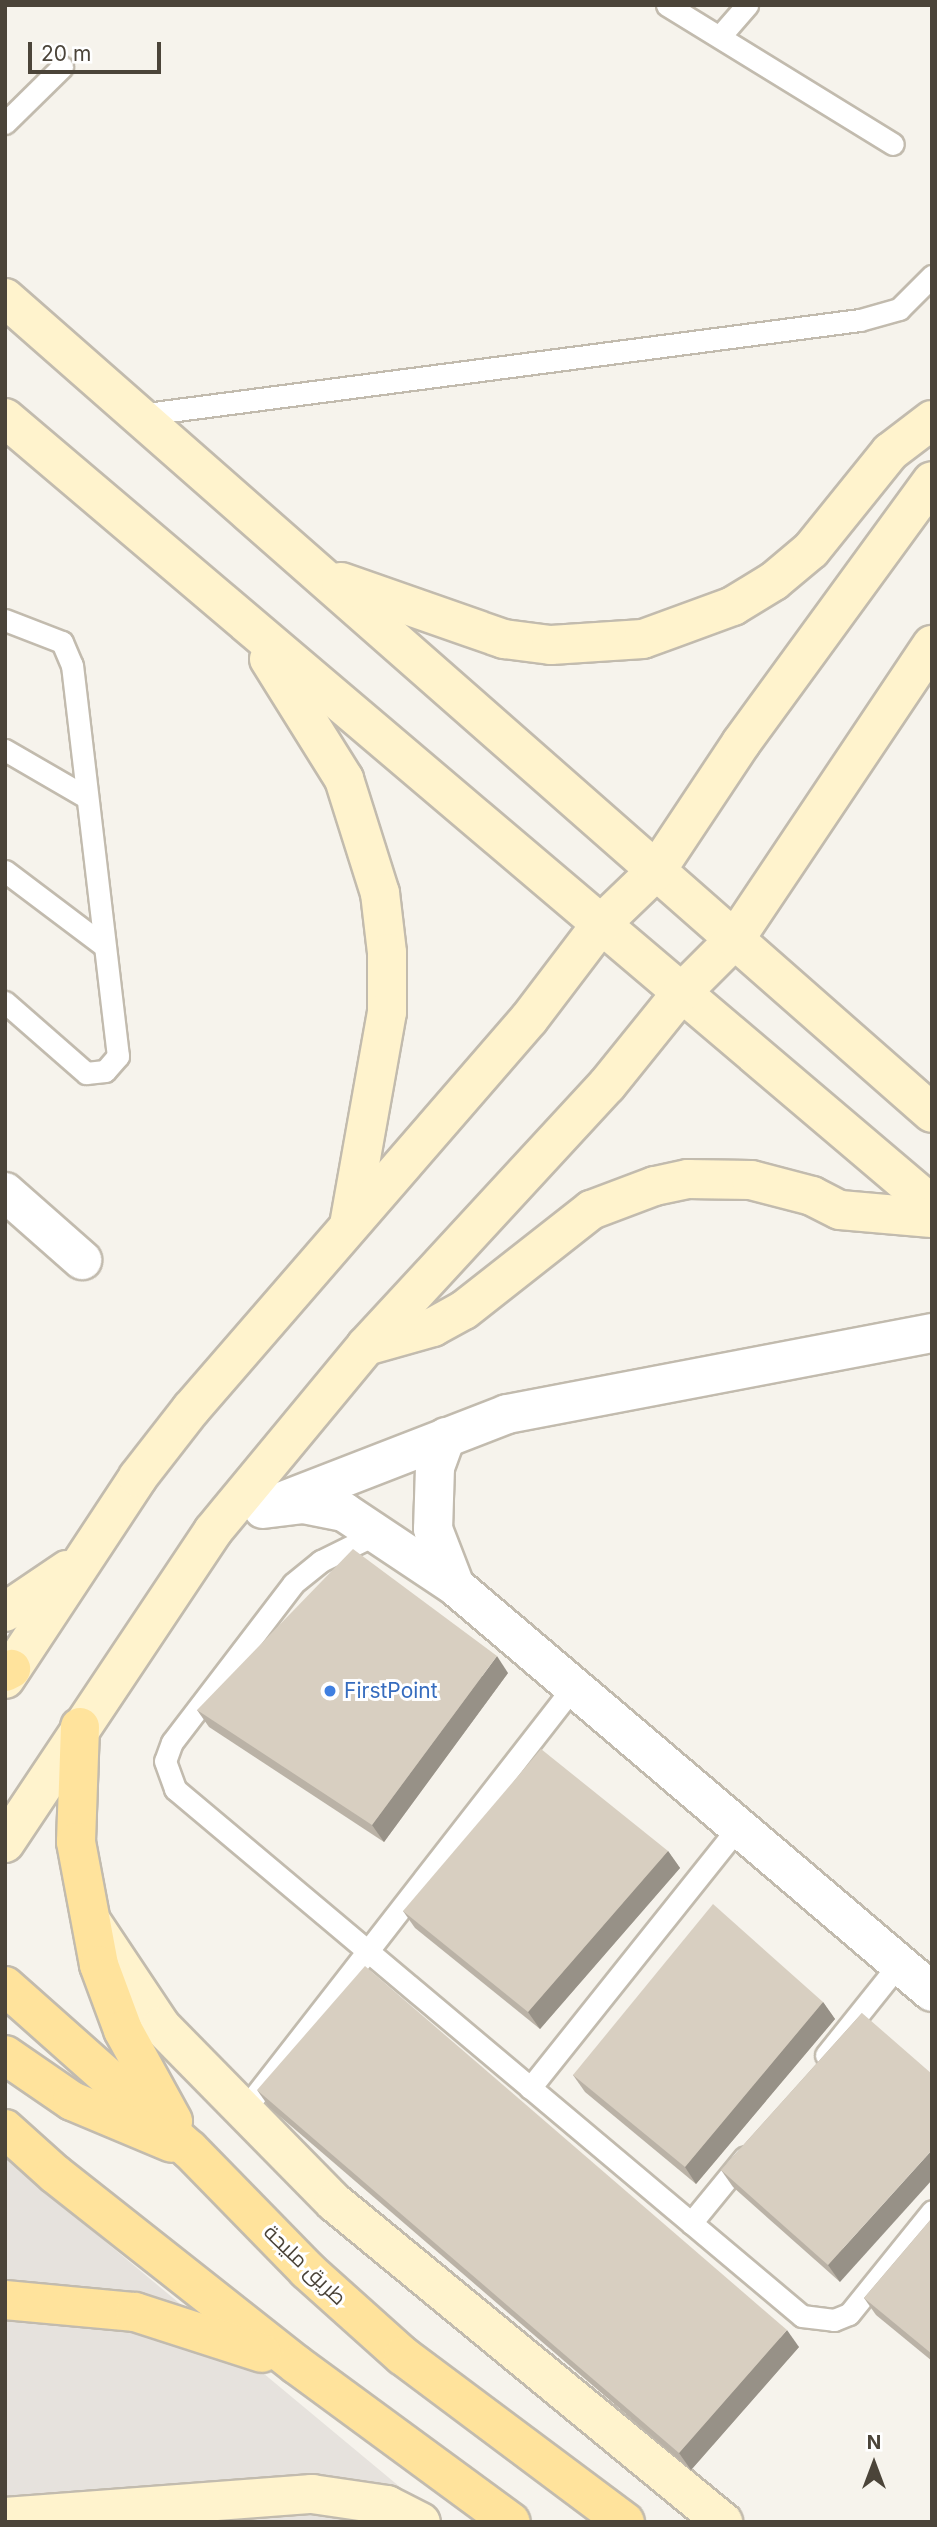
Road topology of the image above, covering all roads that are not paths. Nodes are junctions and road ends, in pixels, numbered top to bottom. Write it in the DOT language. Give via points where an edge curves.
graph roads {
  1 [pos="667,5"];
  2 [pos="747,5"];
  3 [pos="721,36"];
  4 [pos="62,67"];
  5 [pos="5,122"];
  6 [pos="893,144"];
  7 [pos="932,276"];
  8 [pos="5,298"];
  9 [pos="139,415"];
  10 [pos="5,418"];
  11 [pos="932,420"];
  12 [pos="932,481"];
  13 [pos="318,573"];
  14 [pos="5,620"];
  15 [pos="242,620"];
  16 [pos="932,645"];
  17 [pos="5,750"];
  18 [pos="86,797"];
  19 [pos="5,871"];
  20 [pos="656,871"];
  21 [pos="601,924"];
  22 [pos="735,939"];
  23 [pos="102,944"];
  24 [pos="682,992"];
  25 [pos="5,1002"];
  26 [pos="932,1113"];
  27 [pos="5,1192"];
  28 [pos="932,1205"];
  29 [pos="932,1218"];
  30 [pos="348,1227"];
  31 [pos="82,1261"];
  32 [pos="932,1333"];
  33 [pos="366,1346"];
  34 [pos="446,1437"];
  35 [pos="263,1509"];
  36 [pos="213,1531"];
  37 [pos="380,1532"];
  38 [pos="88,1554"];
  39 [pos="455,1586"];
  40 [pos="5,1612"];
  41 [pos="7,1673"];
  42 [pos="574,1686"];
  43 [pos="80,1727"];
  44 [pos="739,1826"];
  45 [pos="5,1843"];
  46 [pos="90,1920"];
  47 [pos="367,1952"];
  48 [pos="899,1964"];
  49 [pos="5,1986"];
  50 [pos="932,1992"];
  51 [pos="5,2055"];
  52 [pos="813,2072"];
  53 [pos="530,2088"];
  54 [pos="244,2110"];
  55 [pos="5,2129"];
  56 [pos="761,2137"];
  57 [pos="190,2150"];
  58 [pos="932,2211"];
  59 [pos="691,2223"];
  60 [pos="5,2300"];
  61 [pos="297,2365"];
  62 [pos="5,2517"];
  63 [pos="421,2522"];
  64 [pos="511,2522"];
  65 [pos="625,2522"];
  66 [pos="723,2522"];
  1 -- 3 [label="lane"];
  2 -- 3 [label="lane"];
  3 -- 6 [label="lane"];
  4 -- 5 [label="lane"];
  7 -- 9 [label="lane" via="899,309 860,320"];
  8 -- 9 [label="main road"];
  9 -- 13 [label="main road"];
  10 -- 15 [label="main road"];
  11 -- 13 [label="main road" via="890,452 811,550 774,580 733,606 643,639 551,645 504,639"];
  12 -- 20 [label="main road" via="741,743"];
  13 -- 20 [label="main road"];
  14 -- 18 [label="lane" via="62,642 68,650"];
  15 -- 21 [label="main road"];
  15 -- 30 [label="main road" via="315,726 344,779 380,893 387,1012"];
  16 -- 22 [label="main road"];
  17 -- 18 [label="lane"];
  18 -- 23 [label="lane"];
  19 -- 23 [label="lane"];
  20 -- 21 [label="main road"];
  20 -- 22 [label="main road"];
  21 -- 24 [label="main road"];
  21 -- 30 [label="main road" via="529,1019"];
  22 -- 24 [label="main road"];
  22 -- 26 [label="main road"];
  23 -- 25 [label="lane" via="118,1056 105,1071 86,1073"];
  24 -- 28 [label="main road"];
  24 -- 33 [label="main road" via="607,1085"];
  27 -- 31 [label="street"];
  29 -- 33 [label="main road" via="840,1210 812,1196 751,1180 688,1180 655,1186 591,1210 464,1310 422,1331"];
  30 -- 38 [label="main road" via="191,1409 138,1477"];
  32 -- 34 [label="street" via="538,1407"];
  33 -- 36 [label="main road"];
  34 -- 35 [label="street"];
  34 -- 39 [label="street" via="435,1467 433,1529"];
  35 -- 36 [label="street"];
  35 -- 37 [label="street" via="324,1507"];
  36 -- 43 [label="main road"];
  37 -- 39 [label="street"];
  37 -- 47 [label="lane" via="321,1561 293,1584 172,1742 165,1761 175,1789"];
  38 -- 40 [label="main road"];
  38 -- 41 [label="main road"];
  39 -- 42 [label="street"];
  42 -- 44 [label="street"];
  42 -- 47 [label="lane"];
  43 -- 45 [label="main road"];
  43 -- 46 [label="main road" via="76,1842"];
  44 -- 48 [label="street"];
  44 -- 53 [label="lane"];
  46 -- 54 [label="main road" via="161,2026"];
  46 -- 57 [label="main road" via="99,1965 123,2030"];
  47 -- 53 [label="lane"];
  47 -- 54 [label="lane"];
  48 -- 50 [label="street"];
  48 -- 52 [label="lane"];
  49 -- 57 [label="main road, طريق مليحة"];
  51 -- 57 [label="main road" via="72,2101"];
  53 -- 59 [label="lane"];
  54 -- 66 [label="main road" via="334,2202"];
  55 -- 61 [label="main road"];
  56 -- 59 [label="lane"];
  57 -- 65 [label="main road, طريق مليحة" via="307,2270 403,2356"];
  58 -- 59 [label="lane" via="862,2304 842,2317 818,2320 789,2307"];
  60 -- 61 [label="main road" via="135,2312"];
  61 -- 64 [label="main road"];
  62 -- 63 [label="main road" via="312,2494 387,2505"];
}
